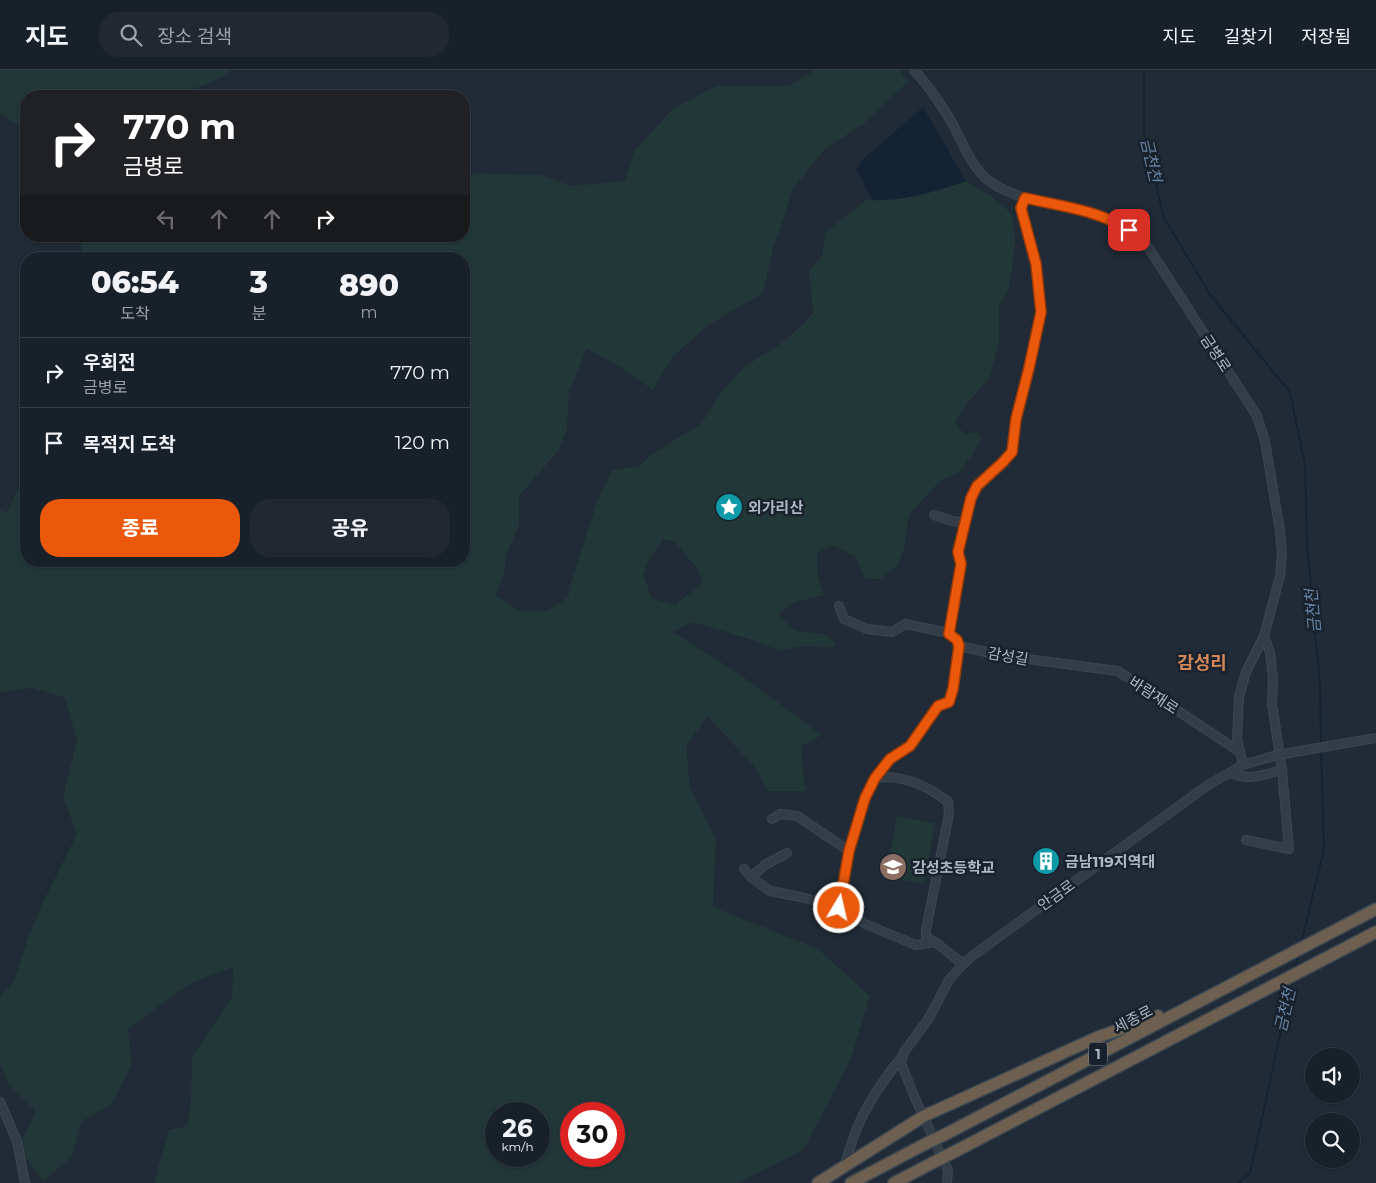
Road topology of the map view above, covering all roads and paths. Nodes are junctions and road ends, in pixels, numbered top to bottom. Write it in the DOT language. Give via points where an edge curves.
graph roads {
  1 [pos="914,70"];
  2 [pos="1025,198"];
  3 [pos="934,515"];
  4 [pos="965,523"];
  5 [pos="839,606"];
  6 [pos="949,634"];
  7 [pos="1264,636"];
  8 [pos="959,646"];
  9 [pos="1057,664"];
  10 [pos="1376,738"];
  11 [pos="1240,752"];
  12 [pos="1243,765"];
  13 [pos="1282,770"];
  14 [pos="1230,773"];
  15 [pos="875,778"];
  16 [pos="772,819"];
  17 [pos="1246,840"];
  18 [pos="849,851"];
  19 [pos="787,853"];
  20 [pos="744,869"];
  21 [pos="751,877"];
  22 [pos="1376,905"];
  23 [pos="839,908"];
  24 [pos="1376,909"];
  25 [pos="1360,917"];
  26 [pos="1376,932"];
  27 [pos="935,942"];
  28 [pos="963,964"];
  29 [pos="1193,1005"];
  30 [pos="901,1058"];
  31 [pos="0,1102"];
  32 [pos="924,1116"];
  33 [pos="844,1165"];
  34 [pos="25,1183"];
  35 [pos="818,1183"];
  36 [pos="851,1183"];
  37 [pos="894,1183"];
  38 [pos="947,1183"];
  1 -- 2 [label="street, 금병로" via="927,84 986,179"];
  2 -- 4 [label="street" via="1021,208 1036,264 1041,312 1016,419 1012,452 977,486"];
  2 -- 7 [label="street, 금병로" via="1098,214 1140,237 1257,416 1265,440 1282,553 1280,576"];
  3 -- 4 [label="street"];
  4 -- 6 [label="street" via="958,552 961,564"];
  5 -- 6 [label="street" via="844,619 867,629 892,632 905,624"];
  6 -- 8 [label="street"];
  7 -- 11 [label="street, 금병로" via="1246,672 1239,696 1237,739"];
  7 -- 13 [label="street" via="1270,653 1272,704"];
  8 -- 9 [label="street, 감성길"];
  8 -- 15 [label="street" via="949,702 938,706 910,746 890,759"];
  9 -- 11 [label="street, 바람재로" via="1118,671"];
  10 -- 12 [label="street, 안금로, bridge" via="1277,755"];
  11 -- 12 [label="street, 금병로"];
  12 -- 14 [label="street, 안금로"];
  13 -- 14 [label="street" via="1250,778"];
  13 -- 17 [label="street" via="1289,849"];
  14 -- 28 [label="street, 안금로" via="1208,785"];
  15 -- 18 [label="street" via="865,798"];
  15 -- 27 [label="street" via="894,777 918,784 948,802 949,814 926,930 926,937"];
  16 -- 18 [label="street" via="780,814 798,816"];
  18 -- 23 [label="street"];
  19 -- 21 [label="street"];
  20 -- 21 [label="street"];
  21 -- 23 [label="street" via="770,891"];
  22 -- 25 [label="highway, 1"];
  23 -- 27 [label="street" via="848,910 865,924 916,945"];
  24 -- 25 [label="highway, 세종로"];
  25 -- 29 [label="highway, 세종로 / 1"];
  26 -- 37 [label="highway, 1, bridge"];
  27 -- 28 [label="street"];
  28 -- 30 [label="street, 안금로" via="949,980 929,1018"];
  29 -- 32 [label="highway" via="1098,1037"];
  29 -- 36 [label="highway, 세종로 / 1, bridge"];
  30 -- 32 [label="street"];
  30 -- 33 [label="street, 안금로" via="866,1110"];
  31 -- 34 [label="street" via="17,1141"];
  32 -- 33 [label="highway"];
  32 -- 38 [label="street" via="948,1170"];
  33 -- 35 [label="highway"];
}
